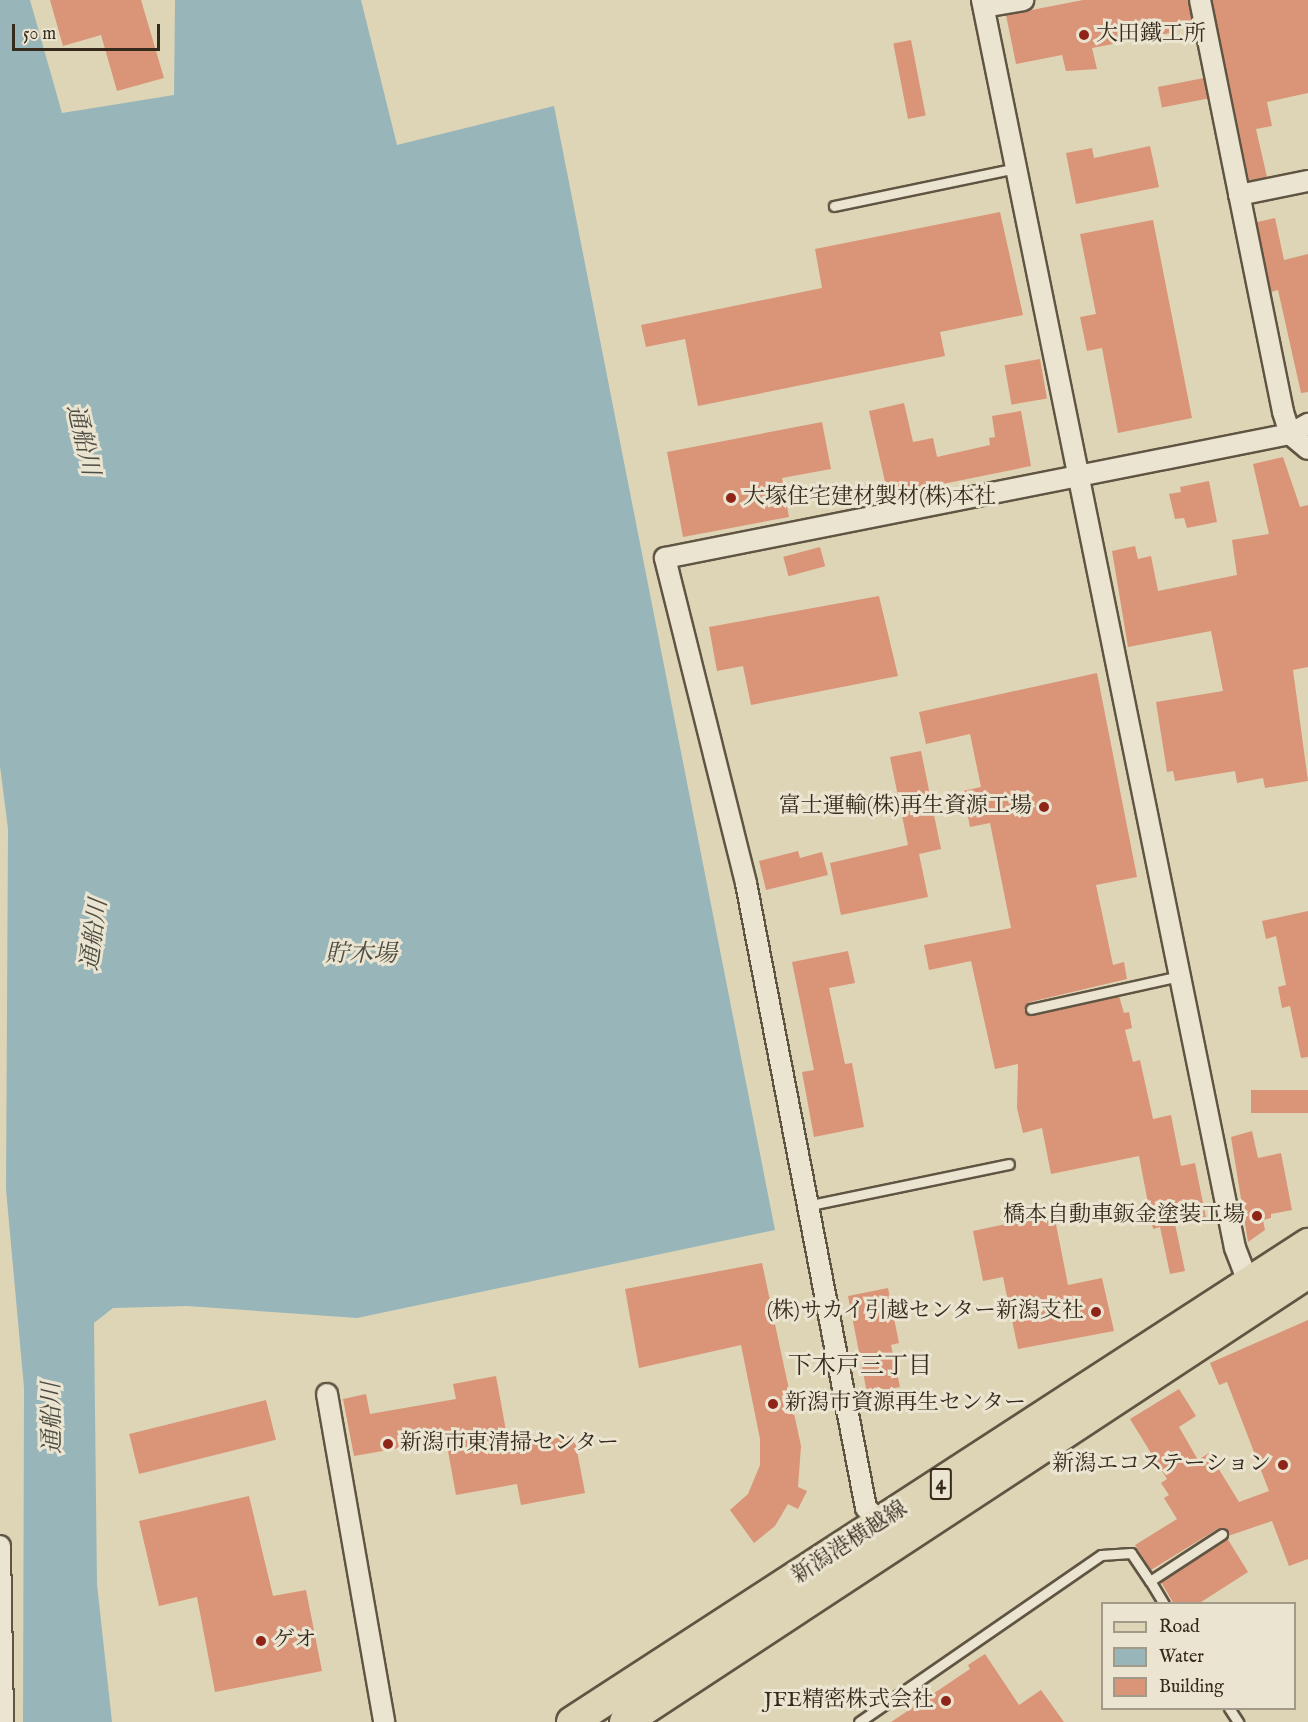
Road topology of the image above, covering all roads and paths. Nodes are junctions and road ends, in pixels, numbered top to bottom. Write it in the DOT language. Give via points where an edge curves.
graph roads {
  1 [pos="1023,0"];
  2 [pos="1200,0"];
  3 [pos="983,4"];
  4 [pos="1016,168"];
  5 [pos="1308,181"];
  6 [pos="1239,195"];
  7 [pos="834,206"];
  8 [pos="1308,424"];
  9 [pos="1290,434"];
  10 [pos="1308,449"];
  11 [pos="1079,476"];
  12 [pos="1180,976"];
  13 [pos="1031,1009"];
  14 [pos="1009,1164"];
  15 [pos="811,1205"];
  16 [pos="1308,1244"];
  17 [pos="1308,1273"];
  18 [pos="1253,1294"];
  19 [pos="327,1394"];
  20 [pos="891,1531"];
  21 [pos="1222,1534"];
  22 [pos="0,1546"];
  23 [pos="1150,1581"];
  24 [pos="1163,1602"];
  25 [pos="1,1701"];
  26 [pos="3,1722"];
  27 [pos="384,1722"];
  28 [pos="572,1722"];
  29 [pos="625,1722"];
  30 [pos="859,1722"];
  1 -- 3 [label="street"];
  2 -- 6 [label="street"];
  3 -- 4 [label="street"];
  4 -- 7 [label="lane"];
  4 -- 11 [label="street"];
  5 -- 6 [label="street"];
  6 -- 9 [label="street"];
  8 -- 9 [label="street"];
  9 -- 10 [label="street"];
  9 -- 11 [label="street"];
  11 -- 12 [label="street"];
  11 -- 15 [label="street" via="665,558 746,883"];
  12 -- 13 [label="lane"];
  12 -- 18 [label="street" via="1235,1248"];
  14 -- 15 [label="lane"];
  15 -- 20 [label="street" via="866,1508"];
  16 -- 18 [label="main road, 新潟港横越線 / 4"];
  17 -- 18 [label="main road, 新潟港横越線 / 4"];
  18 -- 20 [label="main road, 新潟港横越線 / 4"];
  19 -- 27 [label="street"];
  20 -- 28 [label="main road, 新潟港横越線 / 4"];
  20 -- 29 [label="main road, 新潟港横越線 / 4"];
  21 -- 23 [label="lane"];
  22 -- 25 [label="street"];
  23 -- 24 [label="lane"];
  23 -- 30 [label="lane" via="1131,1553 1101,1555"];
  25 -- 26 [label="street"];
}
